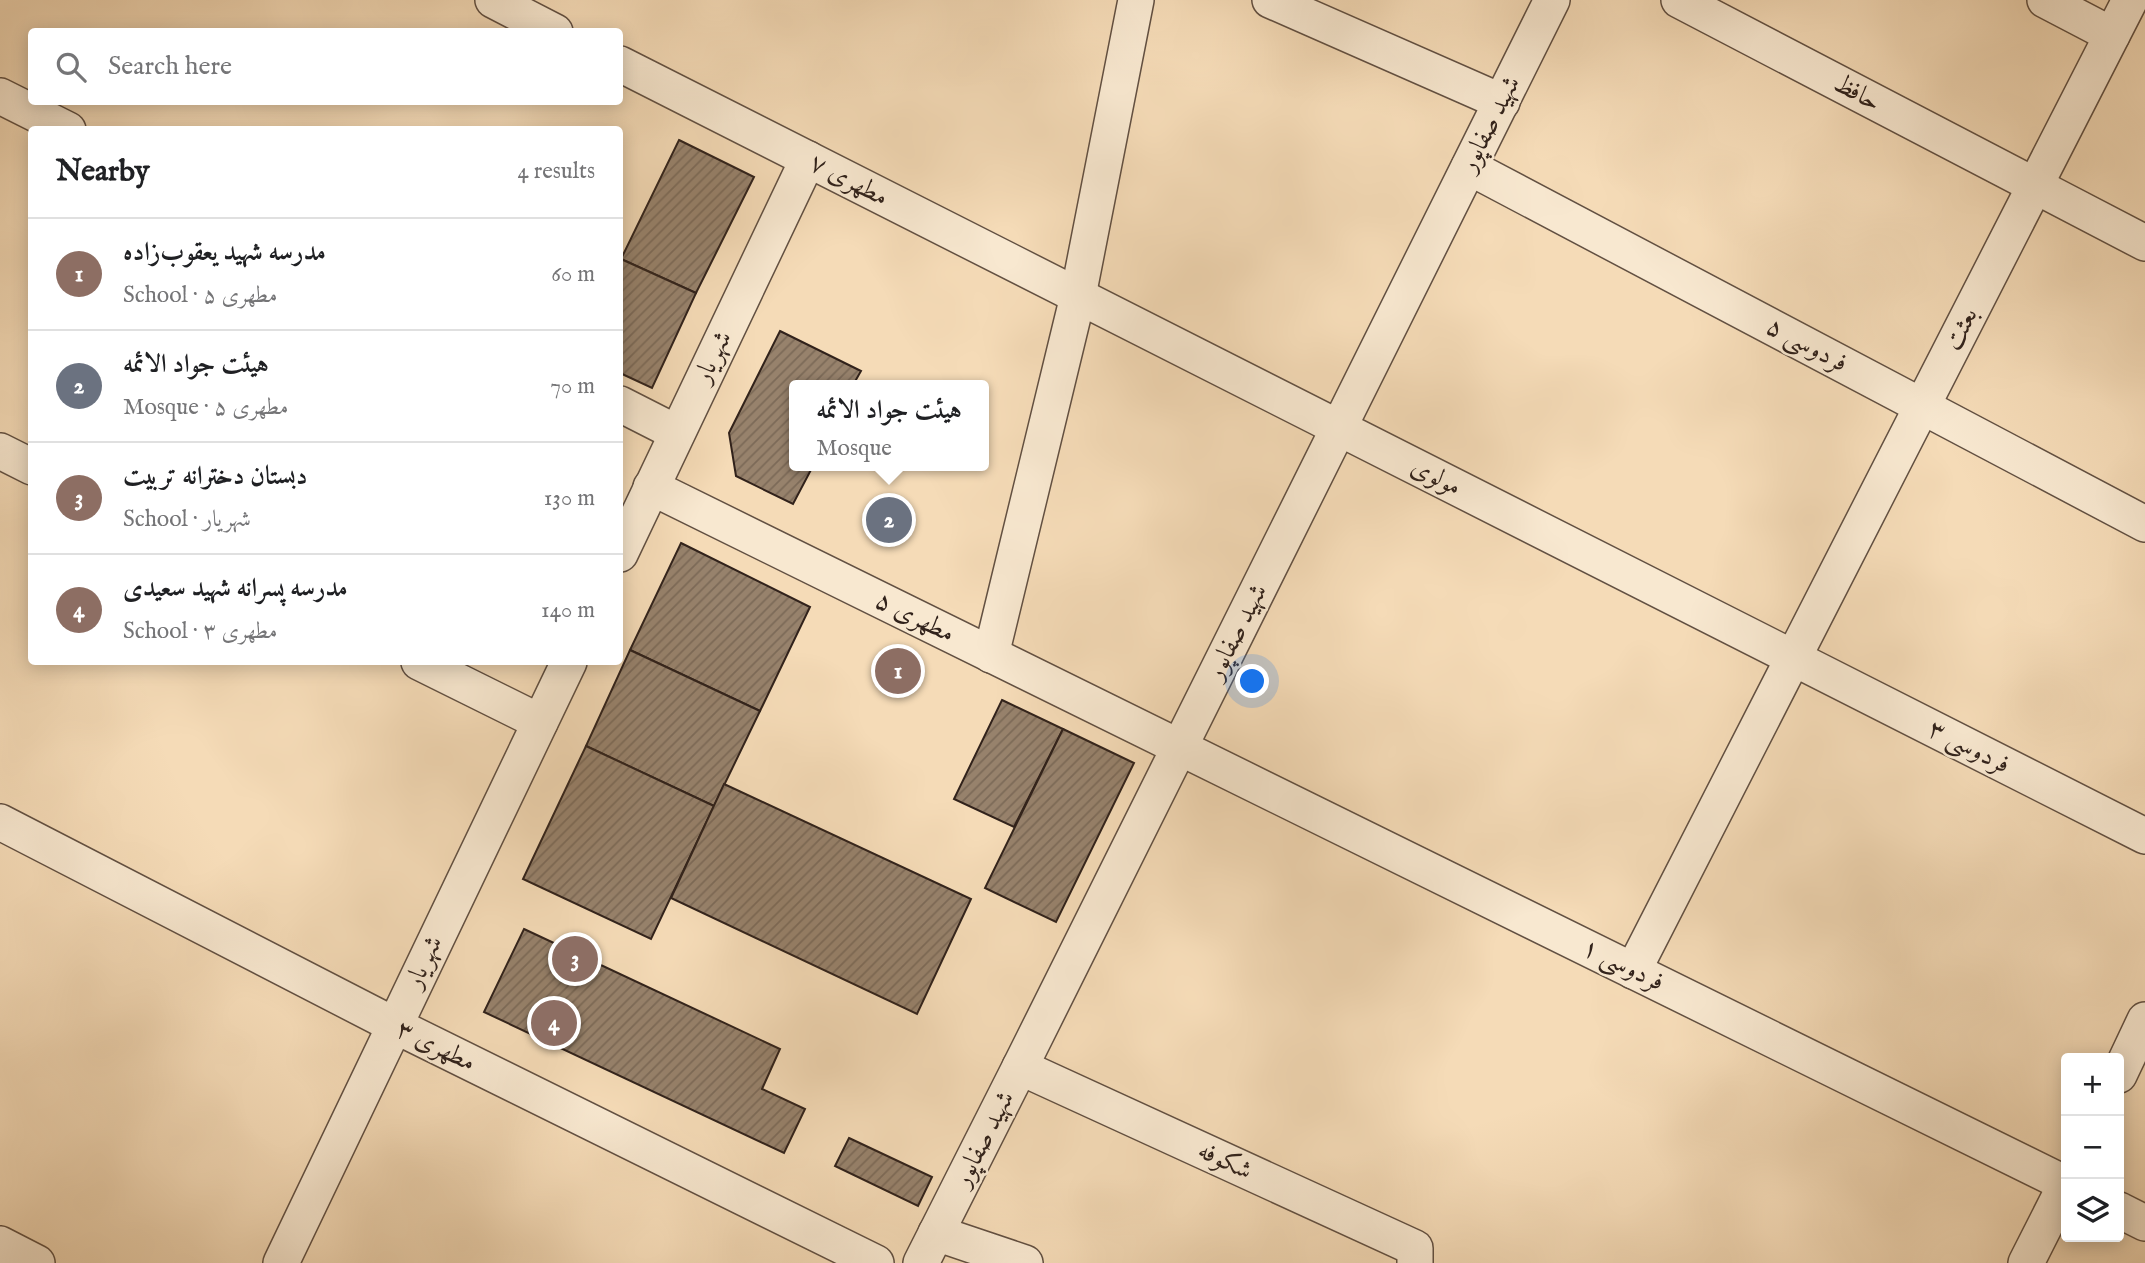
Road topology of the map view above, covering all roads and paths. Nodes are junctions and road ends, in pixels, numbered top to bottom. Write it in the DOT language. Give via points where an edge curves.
graph roads {
  1 [pos="493,0"];
  2 [pos="1136,0"];
  3 [pos="1270,0"];
  4 [pos="1552,0"];
  5 [pos="1679,0"];
  6 [pos="2045,0"];
  7 [pos="2130,0"];
  8 [pos="547,28"];
  9 [pos="2112,35"];
  10 [pos="623,66"];
  11 [pos="0,96"];
  12 [pos="1502,102"];
  13 [pos="60,126"];
  14 [pos="808,159"];
  15 [pos="1469,167"];
  16 [pos="2034,186"];
  17 [pos="2145,243"];
  18 [pos="1078,296"];
  19 [pos="623,406"];
  20 [pos="1922,406"];
  21 [pos="1339,428"];
  22 [pos="677,433"];
  23 [pos="0,451"];
  24 [pos="28,465"];
  25 [pos="651,487"];
  26 [pos="2145,524"];
  27 [pos="623,548"];
  28 [pos="991,655"];
  29 [pos="1793,658"];
  30 [pos="425,665"];
  31 [pos="568,665"];
  32 [pos="540,722"];
  33 [pos="1179,747"];
  34 [pos="0,822"];
  35 [pos="2145,836"];
  36 [pos="1633,971"];
  37 [pos="2145,1020"];
  38 [pos="394,1025"];
  39 [pos="2124,1064"];
  40 [pos="1020,1067"];
  41 [pos="2061,1182"];
  42 [pos="2061,1194"];
  43 [pos="2124,1212"];
  44 [pos="2145,1223"];
  45 [pos="0,1244"];
  46 [pos="928,1248"];
  47 [pos="37,1263"];
  48 [pos="281,1263"];
  49 [pos="876,1263"];
  50 [pos="1025,1263"];
  51 [pos="1415,1263"];
  52 [pos="2026,1263"];
  1 -- 8 [label="street"];
  2 -- 18 [label="street"];
  3 -- 12 [label="street"];
  4 -- 12 [label="street, شهید صفاپور"];
  5 -- 16 [label="street, حافظ"];
  6 -- 9 [label="street"];
  7 -- 9 [label="street, بعثت"];
  9 -- 16 [label="street, بعثت"];
  10 -- 14 [label="street, مطهری ۷"];
  11 -- 13 [label="street"];
  12 -- 15 [label="street, شهید صفاپور"];
  14 -- 18 [label="street, مطهری ۷"];
  14 -- 22 [label="street, شهریار"];
  15 -- 20 [label="street, فردوسی ۵"];
  15 -- 21 [label="street, شهید صفاپور"];
  16 -- 17 [label="street, حافظ"];
  16 -- 20 [label="street, بعثت"];
  18 -- 21 [label="street, مولوی"];
  18 -- 28 [label="street"];
  19 -- 22 [label="street"];
  20 -- 26 [label="street, فردوسی ۵"];
  20 -- 29 [label="street, بعثت"];
  21 -- 29 [label="street, مولوی"];
  21 -- 33 [label="street, شهید صفاپور"];
  22 -- 25 [label="street, شهریار"];
  23 -- 24 [label="street"];
  25 -- 27 [label="street, شهریار"];
  25 -- 28 [label="street, مطهری ۵"];
  28 -- 33 [label="street, مطهری ۵"];
  29 -- 35 [label="street, فردوسی ۳"];
  29 -- 36 [label="street, بعثت"];
  30 -- 32 [label="street"];
  31 -- 32 [label="street, شهریار"];
  32 -- 38 [label="street, شهریار"];
  33 -- 36 [label="street, فردوسی ۱"];
  33 -- 40 [label="street, شهید صفاپور"];
  34 -- 38 [label="street, مطهری ۳"];
  36 -- 41 [label="street, فردوسی ۱"];
  37 -- 39 [label="street"];
  38 -- 48 [label="street, شهریار"];
  38 -- 49 [label="street, مطهری ۳"];
  40 -- 46 [label="street, شهید صفاپور"];
  40 -- 51 [label="street, شکوفه" via="1415,1248"];
  42 -- 52 [label="street"];
  43 -- 44 [label="street"];
  45 -- 47 [label="street"];
  46 -- 50 [label="street"];
}
